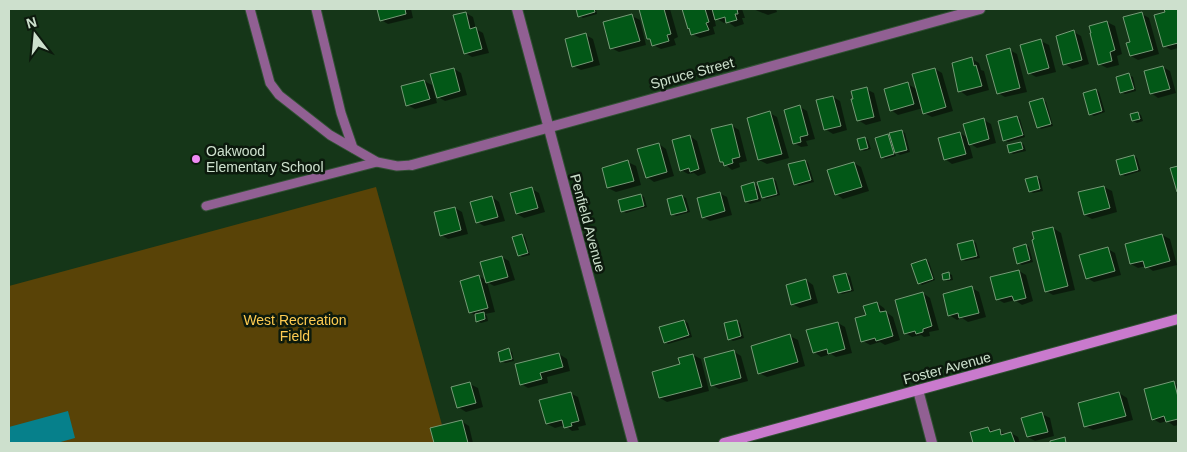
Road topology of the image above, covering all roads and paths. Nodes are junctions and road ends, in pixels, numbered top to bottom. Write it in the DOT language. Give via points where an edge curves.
graph roads {
  1 [pos="250,9"];
  2 [pos="316,9"];
  3 [pos="517,9"];
  4 [pos="980,9"];
  5 [pos="548,127"];
  6 [pos="353,148"];
  7 [pos="378,162"];
  8 [pos="412,165"];
  9 [pos="206,206"];
  10 [pos="1178,319"];
  11 [pos="918,390"];
  12 [pos="633,443"];
  13 [pos="724,443"];
  14 [pos="932,443"];
  1 -- 6 [label="lane" via="270,83 279,95 330,135"];
  2 -- 6 [label="lane" via="341,113"];
  3 -- 5 [label="street, Penfield Avenue"];
  4 -- 5 [label="street, Spruce Street"];
  5 -- 8 [label="street, Spruce Street"];
  5 -- 12 [label="street, Penfield Avenue"];
  6 -- 7 [label="lane"];
  7 -- 8 [label="lane"];
  7 -- 9 [label="lane"];
  10 -- 11 [label="street, Foster Avenue"];
  11 -- 13 [label="street, Foster Avenue"];
  11 -- 14 [label="street"];
}
